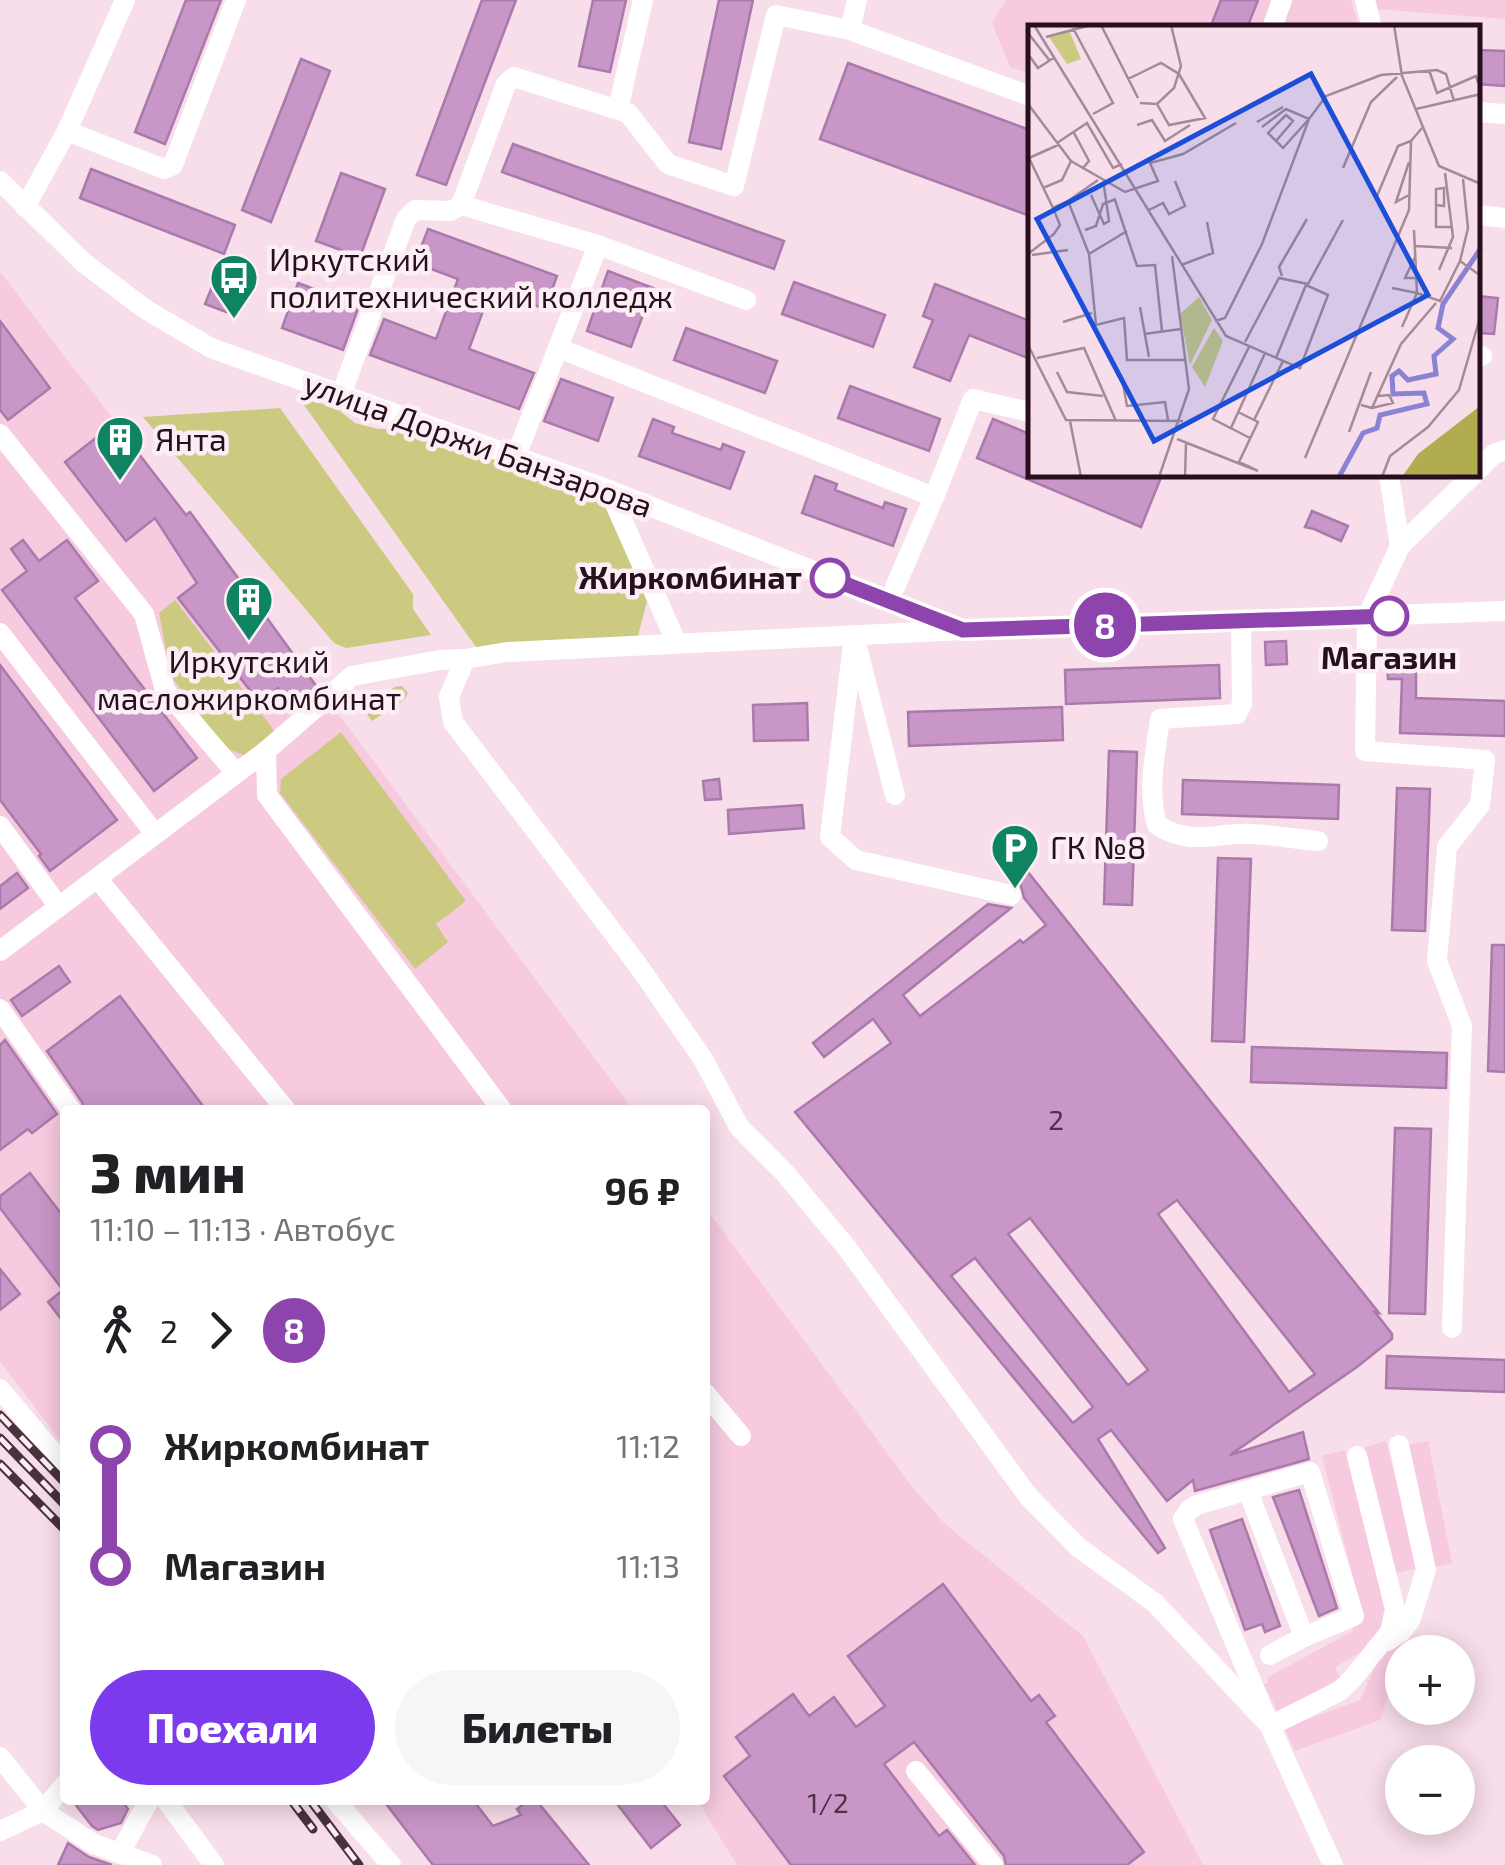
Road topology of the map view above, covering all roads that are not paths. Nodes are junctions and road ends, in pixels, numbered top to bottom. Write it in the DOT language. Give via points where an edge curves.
graph roads {
  1 [pos="126,0"];
  2 [pos="236,0"];
  3 [pos="643,0"];
  4 [pos="857,0"];
  5 [pos="1282,0"];
  6 [pos="1365,0"];
  7 [pos="1273,25"];
  8 [pos="1371,25"];
  9 [pos="850,30"];
  10 [pos="1028,95"];
  11 [pos="618,110"];
  12 [pos="1480,112"];
  13 [pos="1505,114"];
  14 [pos="68,130"];
  15 [pos="0,181"];
  16 [pos="461,205"];
  17 [pos="25,207"];
  18 [pos="1480,215"];
  19 [pos="1505,218"];
  20 [pos="598,246"];
  21 [pos="746,300"];
  22 [pos="558,348"];
  23 [pos="341,395"];
  24 [pos="1028,412"];
  25 [pos="0,434"];
  26 [pos="516,456"];
  27 [pos="1389,478"];
  28 [pos="1470,478"];
  29 [pos="609,490"];
  30 [pos="934,497"];
  31 [pos="1400,546"];
  32 [pos="894,586"];
  33 [pos="1505,610"];
  34 [pos="1367,617"];
  35 [pos="1241,621"];
  36 [pos="963,630"];
  37 [pos="0,633"];
  38 [pos="854,636"];
  39 [pos="678,644"];
  40 [pos="465,659"];
  41 [pos="266,750"];
  42 [pos="236,773"];
  43 [pos="895,795"];
  44 [pos="0,826"];
  45 [pos="155,834"];
  46 [pos="1318,841"];
  47 [pos="96,878"];
  48 [pos="1011,895"];
  49 [pos="59,907"];
  50 [pos="0,951"];
  51 [pos="0,1009"];
  52 [pos="68,1105"];
  53 [pos="282,1105"];
  54 [pos="498,1105"];
  55 [pos="1452,1328"];
  56 [pos="0,1390"];
  57 [pos="710,1399"];
  58 [pos="741,1436"];
  59 [pos="1398,1445"];
  60 [pos="1358,1456"];
  61 [pos="60,1462"];
  62 [pos="1248,1491"];
  63 [pos="1304,1636"];
  64 [pos="1377,1648"];
  65 [pos="1270,1654"];
  66 [pos="1270,1726"];
  67 [pos="0,1757"];
  68 [pos="916,1770"];
  69 [pos="60,1790"];
  70 [pos="145,1805"];
  71 [pos="170,1805"];
  72 [pos="339,1805"];
  73 [pos="43,1811"];
  74 [pos="0,1831"];
  75 [pos="120,1853"];
  76 [pos="152,1865"];
  77 [pos="214,1865"];
  78 [pos="391,1865"];
  79 [pos="993,1865"];
  80 [pos="1333,1865"];
  1 -- 14 [label="street"];
  2 -- 14 [label="street" via="173,165 164,169"];
  3 -- 11 [label="street"];
  4 -- 9 [label="street"];
  5 -- 7 [label="street"];
  6 -- 8 [label="street"];
  9 -- 10 [label="street"];
  9 -- 11 [label="street" via="776,15 734,186 668,164 628,113"];
  11 -- 16 [label="street" via="514,77"];
  12 -- 13 [label="street"];
  14 -- 17 [label="street"];
  15 -- 17 [label="street, улица Доржи Банзарова"];
  16 -- 20 [label="street"];
  16 -- 23 [label="street" via="451,212 416,210 406,220"];
  17 -- 23 [label="street, улица Доржи Банзарова" via="84,263 178,330"];
  18 -- 19 [label="street"];
  20 -- 21 [label="street"];
  20 -- 22 [label="street"];
  22 -- 26 [label="street"];
  22 -- 30 [label="street"];
  23 -- 26 [label="street, улица Доржи Банзарова"];
  24 -- 30 [label="street" via="973,398"];
  25 -- 42 [label="street" via="144,614 165,690"];
  26 -- 29 [label="street, улица Доржи Банзарова"];
  27 -- 31 [label="street"];
  28 -- 31 [label="street"];
  29 -- 36 [label="street, улица Доржи Банзарова"];
  29 -- 39 [label="street"];
  30 -- 32 [label="street"];
  31 -- 34 [label="street"];
  33 -- 34 [label="street"];
  34 -- 35 [label="street"];
  34 -- 55 [label="street" via="1365,751 1484,760 1480,805 1447,847 1437,961 1462,1026"];
  35 -- 36 [label="street"];
  35 -- 46 [label="street" via="1237,714 1160,719 1152,782 1157,825 1173,835 1201,838 1250,834"];
  36 -- 38 [label="street"];
  37 -- 45 [label="street"];
  38 -- 39 [label="street"];
  38 -- 43 [label="street"];
  38 -- 48 [label="street" via="830,837 856,860"];
  39 -- 40 [label="street"];
  40 -- 41 [label="street" via="352,676"];
  40 -- 66 [label="street" via="449,696 453,722 637,964 739,1127 846,1248 1028,1496 1078,1547 1154,1603"];
  41 -- 42 [label="street"];
  41 -- 54 [label="street" via="267,795"];
  42 -- 45 [label="street"];
  44 -- 49 [label="street"];
  45 -- 47 [label="street"];
  47 -- 49 [label="street"];
  47 -- 53 [label="street"];
  49 -- 50 [label="street"];
  51 -- 52 [label="street"];
  56 -- 61 [label="street"];
  57 -- 58 [label="street"];
  59 -- 64 [label="street" via="1426,1570 1410,1621"];
  60 -- 64 [label="street" via="1395,1609 1390,1632"];
  62 -- 63 [label="street"];
  62 -- 63 [label="street" via="1310,1472 1354,1616"];
  62 -- 66 [label="street" via="1197,1505 1183,1519"];
  63 -- 65 [label="street"];
  64 -- 66 [label="street" via="1340,1690"];
  66 -- 80 [label="street"];
  67 -- 73 [label="street"];
  68 -- 79 [label="street"];
  69 -- 73 [label="street"];
  70 -- 75 [label="street"];
  71 -- 77 [label="street"];
  72 -- 78 [label="street"];
  73 -- 74 [label="street"];
  73 -- 75 [label="street"];
  75 -- 76 [label="street"];
}
